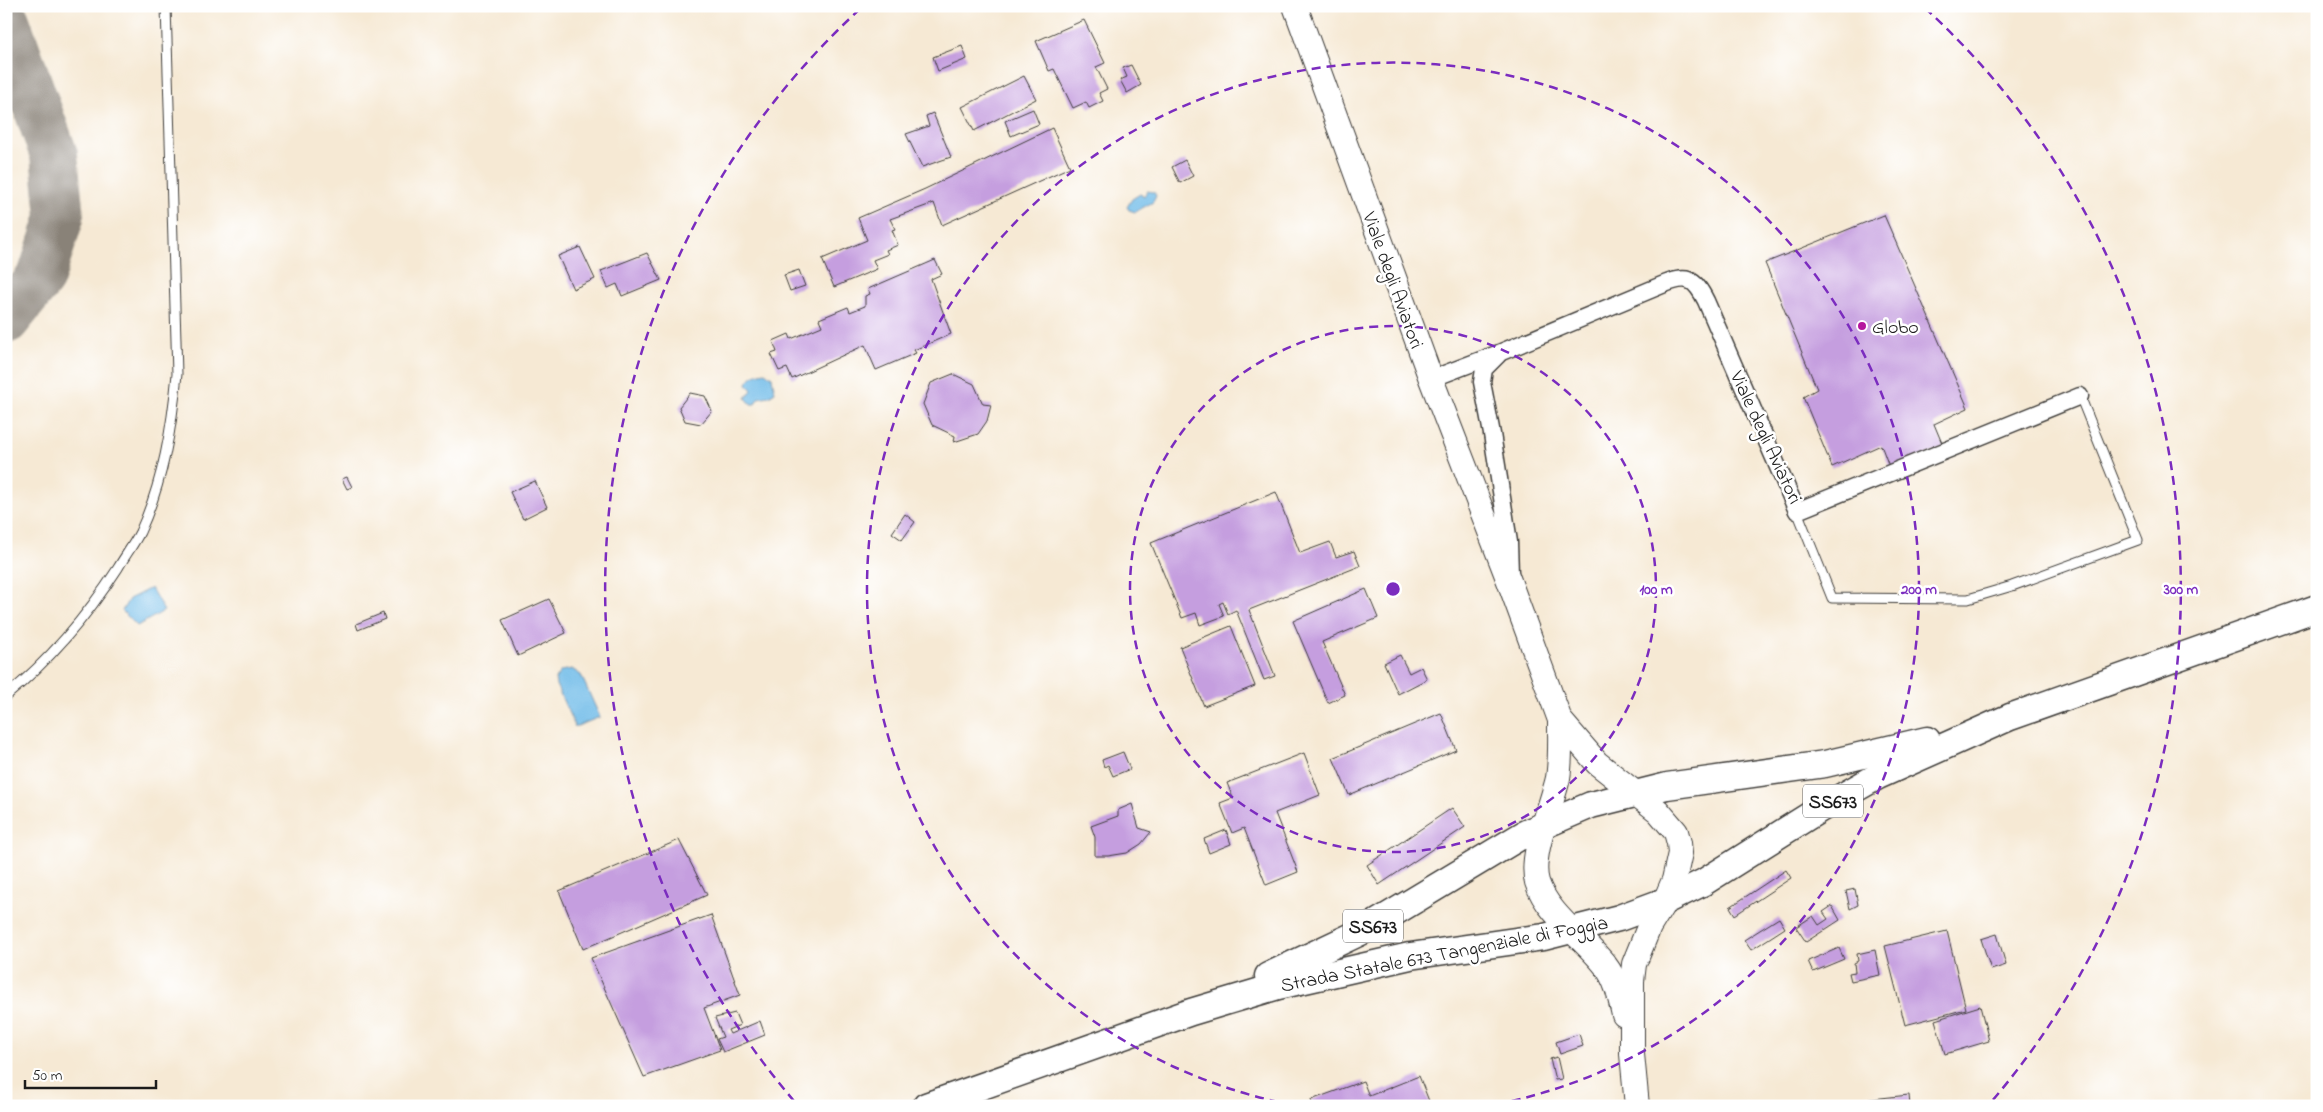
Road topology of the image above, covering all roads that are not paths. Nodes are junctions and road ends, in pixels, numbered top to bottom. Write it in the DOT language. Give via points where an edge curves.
graph roads {
  1 [pos="166,6"];
  2 [pos="1295,6"];
  3 [pos="1499,353"];
  4 [pos="1431,379"];
  5 [pos="2080,396"];
  6 [pos="1797,511"];
  7 [pos="1510,581"];
  8 [pos="2317,608"];
  9 [pos="6,696"];
  10 [pos="2010,717"];
  11 [pos="1560,720"];
  12 [pos="1636,793"];
  13 [pos="1545,824"];
  14 [pos="1665,901"];
  15 [pos="1572,930"];
  16 [pos="1191,1012"];
  17 [pos="1632,1054"];
  18 [pos="926,1106"];
  19 [pos="1637,1106"];
  1 -- 9 [label="lane" via="178,374 172,425 159,479 140,533 74,631 31,676"];
  2 -- 4 [label="main road, Viale degli Aviatori"];
  3 -- 4 [label="street"];
  3 -- 6 [label="street, Viale degli Aviatori" via="1672,281 1696,283"];
  3 -- 7 [label="street" via="1484,369 1482,382 1510,542"];
  4 -- 7 [label="main road, Viale degli Aviatori"];
  5 -- 6 [label="street, Viale degli Aviatori"];
  5 -- 6 [label="lane" via="2138,540 2005,589 1968,599 1832,598"];
  7 -- 11 [label="main road, Viale degli Aviatori"];
  8 -- 10 [label="main road, Strada Statale 673 Tangenziale di Foggia / SS673"];
  10 -- 12 [label="main road, Strada Statale 673 Tangenziale di Foggia / SS673" via="1854,758"];
  10 -- 14 [label="main road, Strada Statale 673 Tangenziale di Foggia / SS673" via="1856,788 1724,871"];
  11 -- 12 [label="main road, Viale degli Aviatori" via="1596,763"];
  11 -- 13 [label="main road, Viale degli Aviatori" via="1558,775"];
  12 -- 13 [label="main road, Strada Statale 673 Tangenziale di Foggia / SS673" via="1591,805"];
  12 -- 14 [label="main road" via="1668,821 1679,843 1679,866"];
  13 -- 15 [label="main road" via="1536,865 1537,882 1547,901"];
  13 -- 16 [label="main road, Strada Statale 673 Tangenziale di Foggia / SS673" via="1486,855 1365,930"];
  14 -- 15 [label="main road, Strada Statale 673 Tangenziale di Foggia / SS673" via="1619,918"];
  14 -- 17 [label="main road" via="1649,927 1634,964"];
  15 -- 16 [label="main road, Strada Statale 673 Tangenziale di Foggia / SS673" via="1513,943 1366,964"];
  15 -- 17 [label="main road" via="1605,965 1614,981"];
  16 -- 18 [label="main road, Strada Statale 673 Tangenziale di Foggia / SS673"];
  17 -- 19 [label="main road"];
}
